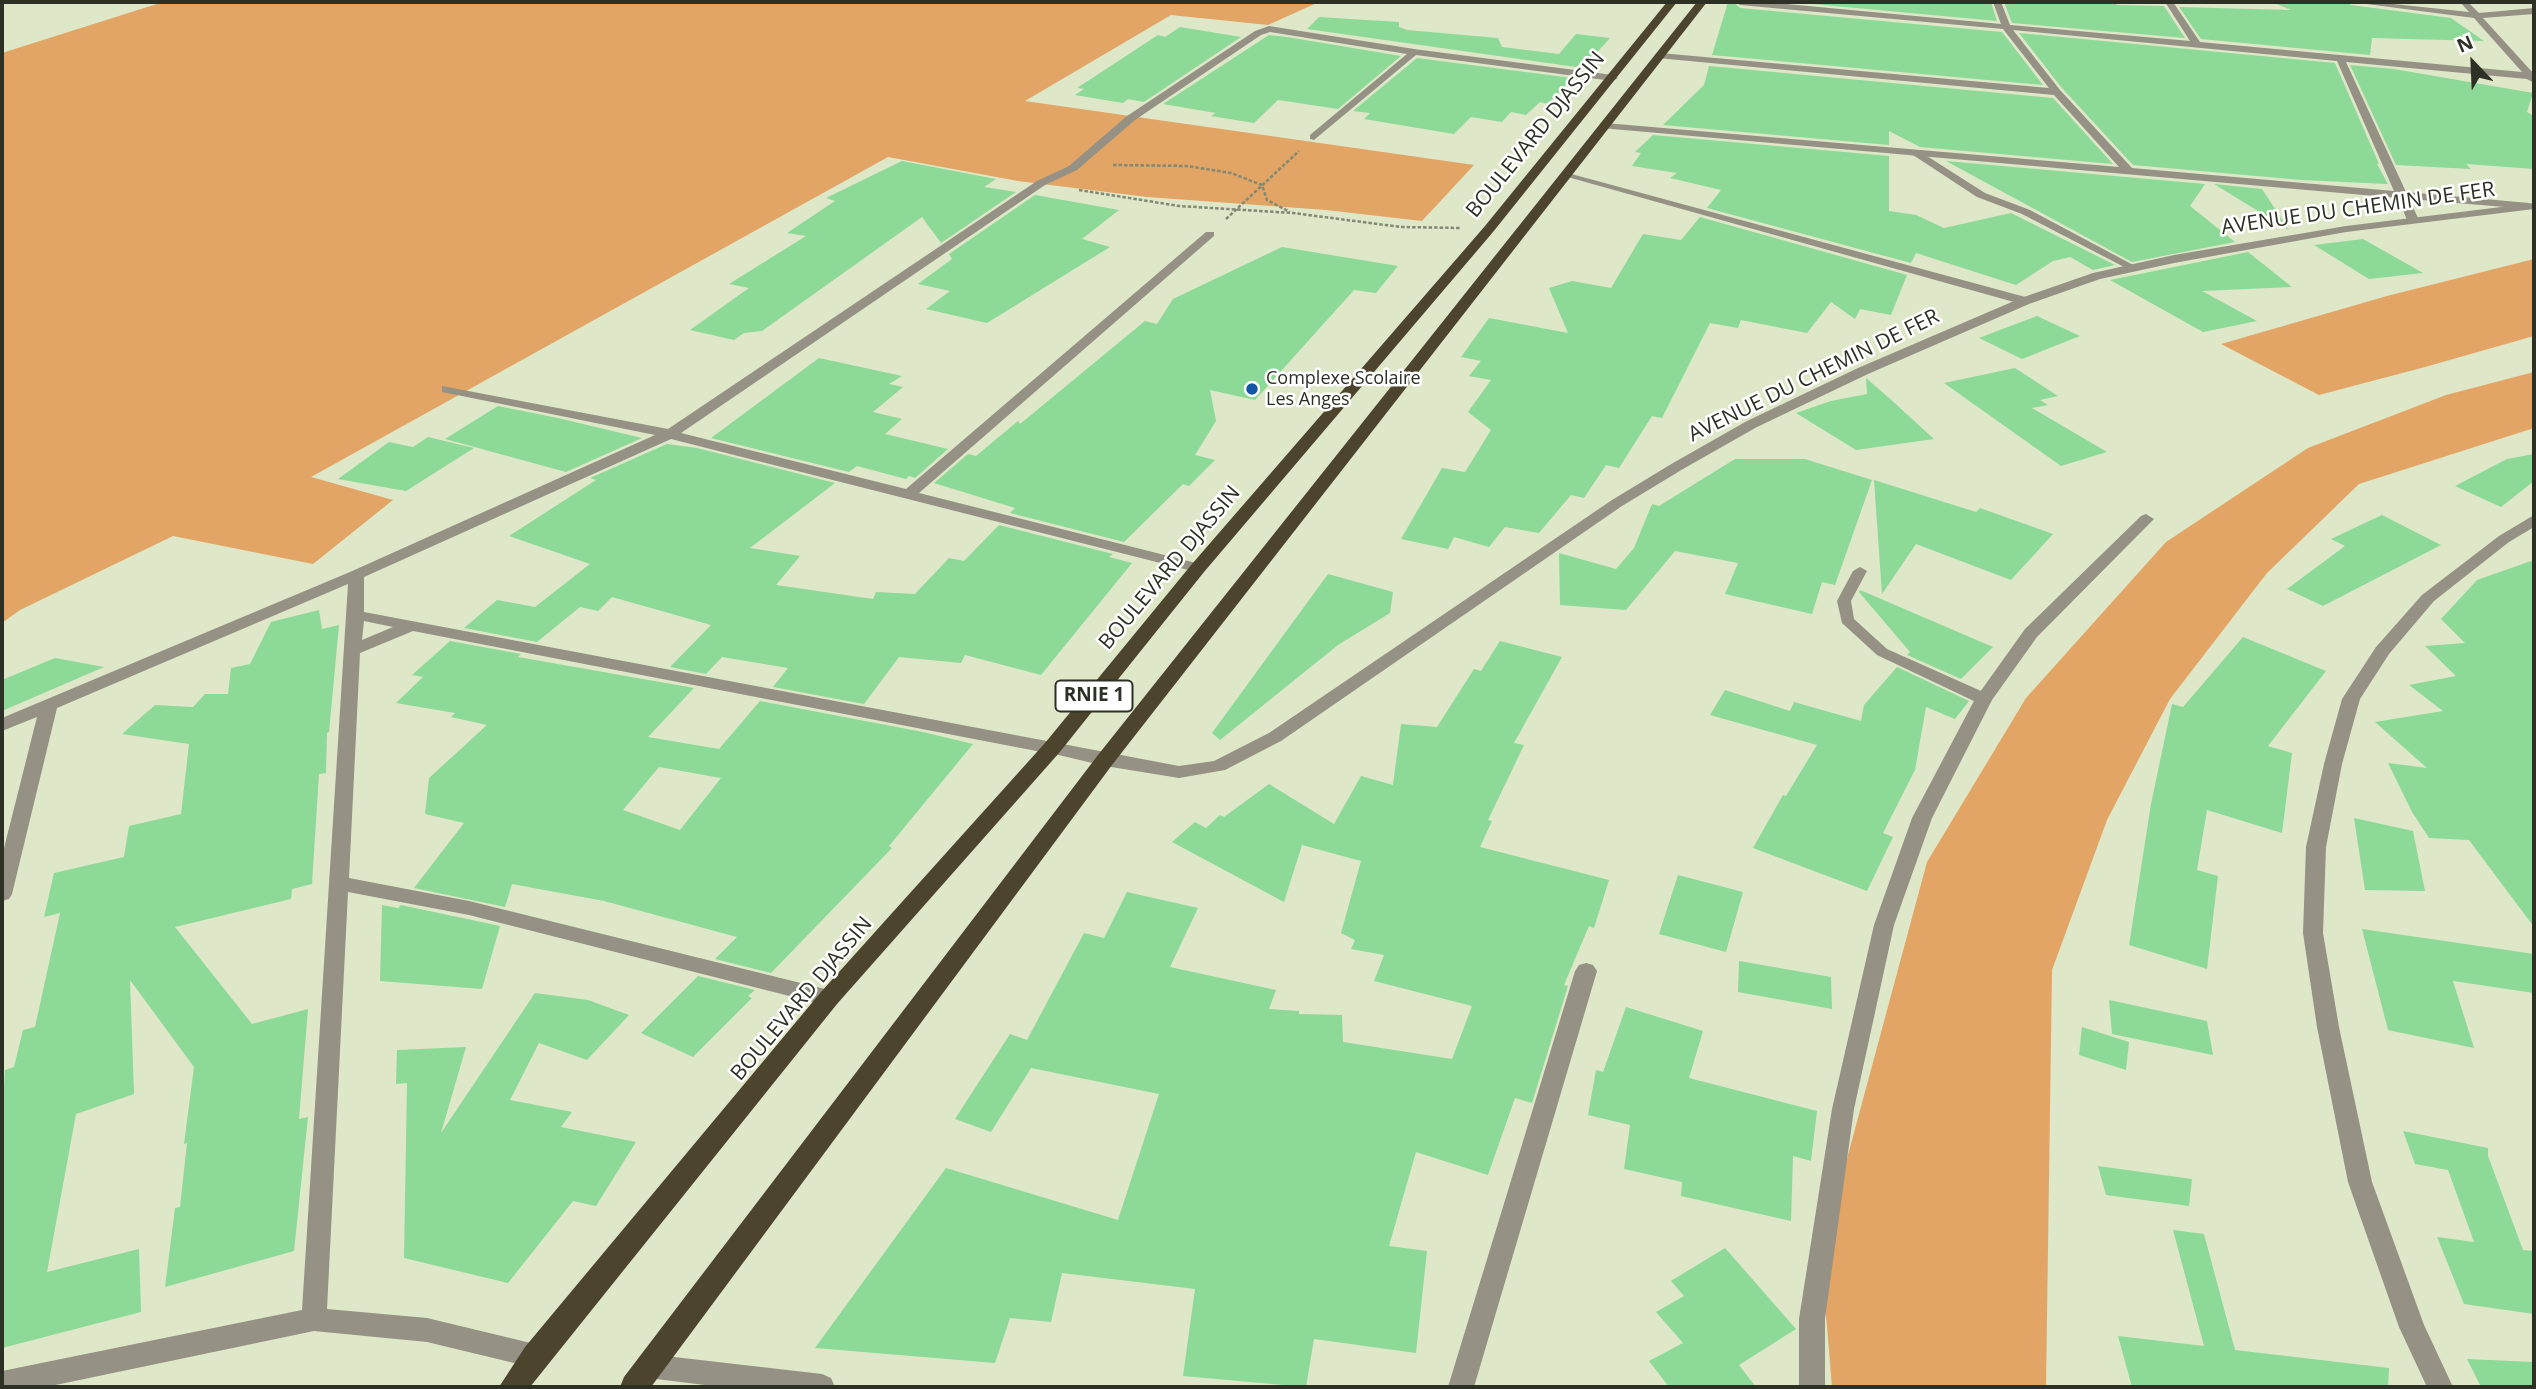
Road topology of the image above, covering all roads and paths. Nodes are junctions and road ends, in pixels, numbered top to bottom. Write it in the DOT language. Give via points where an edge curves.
graph roads {
  1 [pos="1672,2"];
  2 [pos="1702,2"];
  3 [pos="1740,2"];
  4 [pos="1997,2"];
  5 [pos="2169,2"];
  6 [pos="2355,2"];
  7 [pos="2464,2"];
  8 [pos="2534,11"];
  9 [pos="2477,16"];
  10 [pos="2007,28"];
  11 [pos="2197,45"];
  12 [pos="1414,52"];
  13 [pos="1660,56"];
  14 [pos="2341,60"];
  15 [pos="1613,78"];
  16 [pos="2533,78"];
  17 [pos="2057,92"];
  18 [pos="1605,126"];
  19 [pos="1314,136"];
  20 [pos="1916,153"];
  21 [pos="1073,168"];
  22 [pos="2129,172"];
  23 [pos="1568,174"];
  24 [pos="1041,183"];
  25 [pos="1262,185"];
  26 [pos="2404,196"];
  27 [pos="2532,206"];
  28 [pos="1236,210"];
  29 [pos="1293,213"];
  30 [pos="2413,220"];
  31 [pos="1489,229"];
  32 [pos="1210,234"];
  33 [pos="2132,267"];
  34 [pos="2025,301"];
  35 [pos="447,390"];
  36 [pos="670,434"];
  37 [pos="908,495"];
  38 [pos="2146,519"];
  39 [pos="2534,520"];
  40 [pos="1198,568"];
  41 [pos="1860,571"];
  42 [pos="356,575"];
  43 [pos="356,615"];
  44 [pos="410,626"];
  45 [pos="352,650"];
  46 [pos="1984,699"];
  47 [pos="49,706"];
  48 [pos="2,725"];
  49 [pos="1052,748"];
  50 [pos="1105,760"];
  51 [pos="339,883"];
  52 [pos="2,894"];
  53 [pos="1586,971"];
  54 [pos="829,998"];
  55 [pos="314,1319"];
  56 [pos="535,1356"];
  57 [pos="641,1377"];
  58 [pos="2,1384"];
  59 [pos="513,1387"];
  60 [pos="822,1387"];
  61 [pos="1461,1387"];
  62 [pos="1812,1387"];
  63 [pos="2440,1387"];
  1 -- 15 [label="highway, BOULEVARD DJASSIN / RNIE 1"];
  2 -- 13 [label="highway, RNIE 1"];
  3 -- 10 [label="street"];
  4 -- 10 [label="street"];
  5 -- 11 [label="street"];
  6 -- 9 [label="street"];
  7 -- 9 [label="street"];
  8 -- 9 [label="street"];
  9 -- 16 [label="street"];
  10 -- 11 [label="street"];
  10 -- 17 [label="street"];
  11 -- 14 [label="street"];
  12 -- 15 [label="street"];
  12 -- 19 [label="street"];
  12 -- 21 [label="street" via="1269,29 1130,118"];
  13 -- 17 [label="street"];
  13 -- 18 [label="highway, RNIE 1"];
  14 -- 16 [label="street"];
  14 -- 26 [label="street"];
  15 -- 31 [label="highway, BOULEVARD DJASSIN / RNIE 1"];
  17 -- 22 [label="street"];
  18 -- 20 [label="street"];
  18 -- 23 [label="highway, RNIE 1"];
  19 -- 25 [label="path"];
  20 -- 22 [label="street"];
  20 -- 33 [label="lane" via="1981,195 2026,212"];
  21 -- 24 [label="street"];
  21 -- 25 [label="path" via="1186,166 1231,173"];
  22 -- 26 [label="street"];
  23 -- 34 [label="street"];
  23 -- 50 [label="highway, RNIE 1"];
  24 -- 28 [label="path" via="1157,203"];
  24 -- 36 [label="street"];
  25 -- 28 [label="path"];
  25 -- 29 [label="path" via="1267,200"];
  26 -- 27 [label="street"];
  26 -- 30 [label="street"];
  27 -- 30 [label="street, AVENUE DU CHEMIN DE FER"];
  28 -- 29 [label="path"];
  28 -- 32 [label="path"];
  29 -- 31 [label="path" via="1401,227"];
  30 -- 33 [label="street, AVENUE DU CHEMIN DE FER"];
  31 -- 40 [label="highway, BOULEVARD DJASSIN / RNIE 1"];
  32 -- 37 [label="street"];
  33 -- 34 [label="street, AVENUE DU CHEMIN DE FER"];
  34 -- 50 [label="street, AVENUE DU CHEMIN DE FER" via="1863,371 1752,424 1678,466 1275,737 1218,766 1179,772"];
  35 -- 36 [label="street"];
  36 -- 37 [label="street"];
  36 -- 42 [label="street"];
  37 -- 40 [label="street"];
  38 -- 46 [label="street" via="2031,633"];
  39 -- 63 [label="street" via="2427,598 2382,651 2351,699 2316,847 2313,933 2360,1181 2412,1327"];
  40 -- 49 [label="highway, BOULEVARD DJASSIN / RNIE 1"];
  41 -- 46 [label="lane" via="1844,601 1847,620 1881,652"];
  42 -- 43 [label="street"];
  42 -- 47 [label="street"];
  43 -- 44 [label="street, AVENUE DU CHEMIN DE FER"];
  43 -- 45 [label="street"];
  44 -- 45 [label="street"];
  44 -- 49 [label="street, AVENUE DU CHEMIN DE FER"];
  45 -- 51 [label="street"];
  46 -- 62 [label="street" via="1922,818 1884,925 1843,1109 1812,1319"];
  47 -- 48 [label="street"];
  47 -- 52 [label="street"];
  49 -- 50 [label="street, AVENUE DU CHEMIN DE FER"];
  49 -- 54 [label="highway, BOULEVARD DJASSIN / RNIE 1"];
  50 -- 57 [label="highway, RNIE 1"];
  51 -- 54 [label="street" via="469,908"];
  51 -- 55 [label="street"];
  53 -- 61 [label="street"];
  54 -- 56 [label="highway, BOULEVARD DJASSIN / RNIE 1"];
  55 -- 56 [label="street" via="427,1330"];
  55 -- 58 [label="street"];
  56 -- 59 [label="highway, BOULEVARD DJASSIN / RNIE 1"];
  57 -- 60 [label="street"];
}
